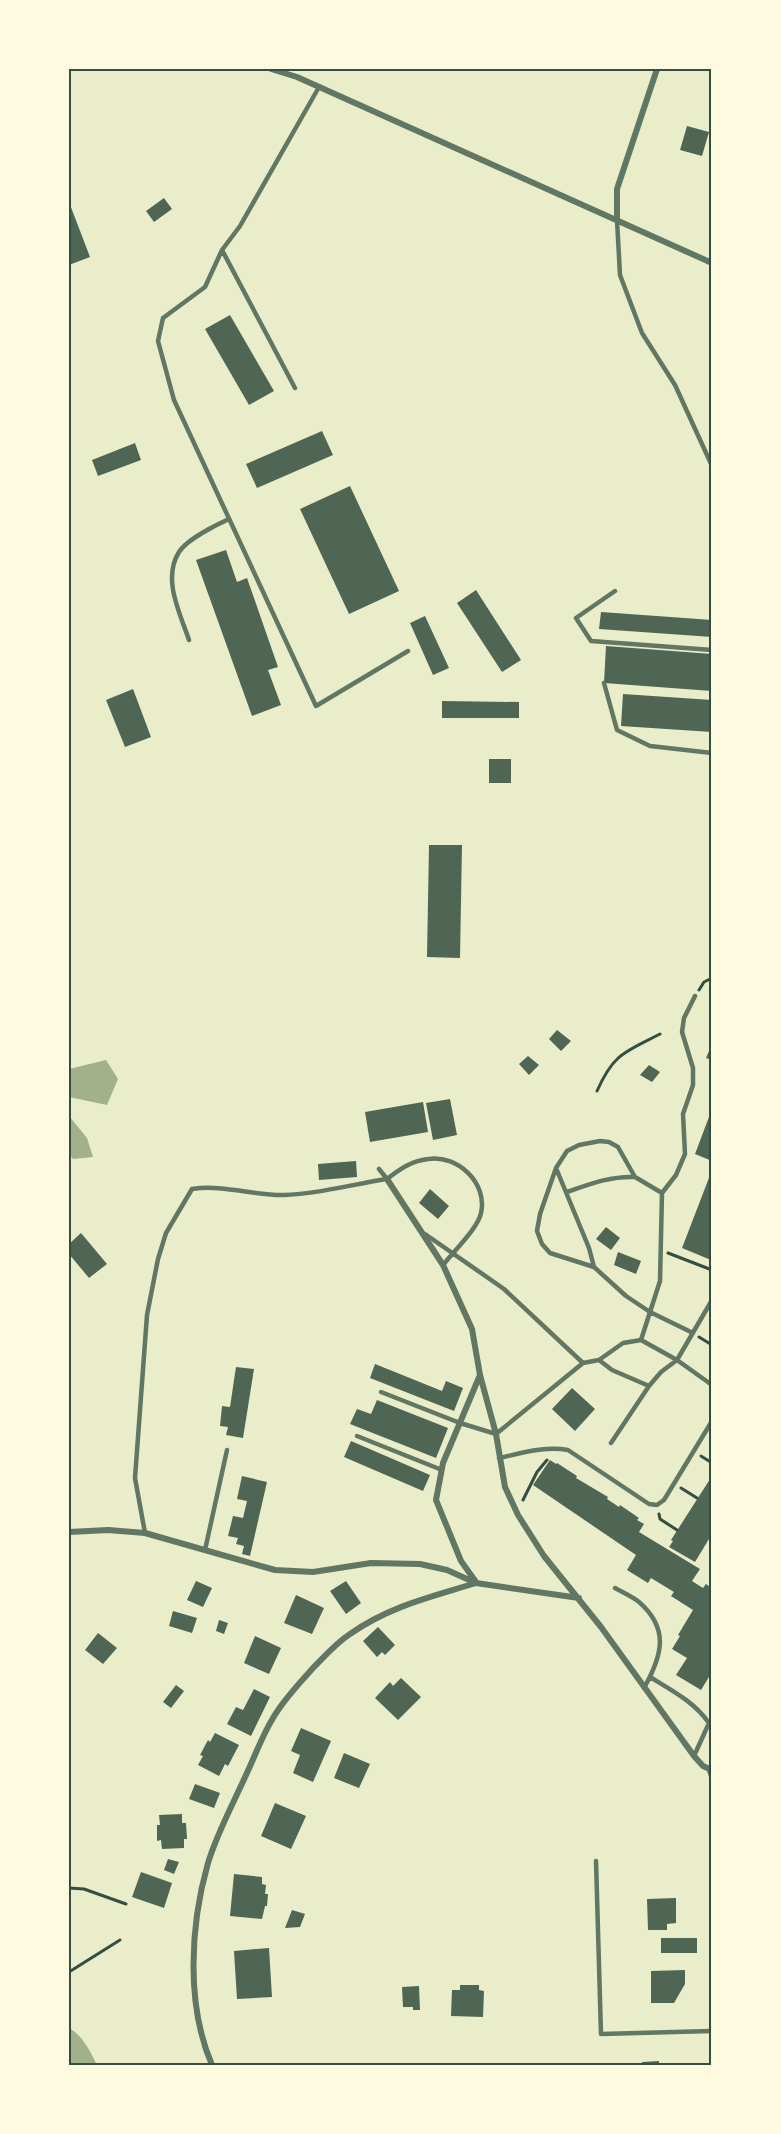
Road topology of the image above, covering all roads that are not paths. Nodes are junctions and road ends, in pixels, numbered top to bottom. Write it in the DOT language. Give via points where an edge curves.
graph roads {
  1 [pos="271,69"];
  2 [pos="657,69"];
  3 [pos="287,72"];
  4 [pos="319,87"];
  5 [pos="617,220"];
  6 [pos="222,250"];
  7 [pos="712,263"];
  8 [pos="295,388"];
  9 [pos="712,466"];
  10 [pos="229,519"];
  11 [pos="615,591"];
  12 [pos="189,640"];
  13 [pos="712,650"];
  14 [pos="408,651"];
  15 [pos="604,682"];
  16 [pos="712,753"];
  17 [pos="694,996"];
  18 [pos="556,1168"];
  19 [pos="379,1169"];
  20 [pos="635,1177"];
  21 [pos="387,1179"];
  22 [pos="567,1192"];
  23 [pos="662,1193"];
  24 [pos="422,1233"];
  25 [pos="452,1253"];
  26 [pos="443,1265"];
  27 [pos="594,1267"];
  28 [pos="712,1300"];
  29 [pos="650,1312"];
  30 [pos="693,1333"];
  31 [pos="641,1340"];
  32 [pos="677,1359"];
  33 [pos="599,1360"];
  34 [pos="583,1363"];
  35 [pos="480,1375"];
  36 [pos="712,1384"];
  37 [pos="650,1386"];
  38 [pos="381,1392"];
  39 [pos="712,1421"];
  40 [pos="460,1423"];
  41 [pos="496,1434"];
  42 [pos="357,1437"];
  43 [pos="611,1443"];
  44 [pos="227,1450"];
  45 [pos="499,1458"];
  46 [pos="442,1470"];
  47 [pos="69,1532"];
  48 [pos="144,1533"];
  49 [pos="205,1550"];
  50 [pos="476,1583"];
  51 [pos="615,1588"];
  52 [pos="579,1598"];
  53 [pos="650,1677"];
  54 [pos="644,1688"];
  55 [pos="711,1720"];
  56 [pos="694,1756"];
  57 [pos="710,1770"];
  58 [pos="712,1779"];
  59 [pos="596,1861"];
  60 [pos="712,2031"];
  61 [pos="212,2065"];
  1 -- 3 [label="street"];
  2 -- 5 [label="street" via="617,189"];
  3 -- 4 [label="street"];
  4 -- 5 [label="street"];
  4 -- 6 [label="lane" via="240,226"];
  5 -- 7 [label="street"];
  5 -- 9 [label="lane" via="620,275 642,333 675,385"];
  6 -- 8 [label="lane"];
  6 -- 10 [label="lane" via="205,287 163,318 158,341 174,400"];
  10 -- 12 [label="lane" via="180,550 171,571 174,596"];
  10 -- 14 [label="lane" via="316,706"];
  11 -- 13 [label="lane" via="576,618 591,641"];
  15 -- 16 [label="lane" via="617,730 650,746"];
  17 -- 23 [label="lane" via="682,1032 693,1068 693,1085 683,1114 685,1154"];
  18 -- 20 [label="lane" via="567,1151 579,1145 609,1142 618,1147"];
  18 -- 22 [label="lane"];
  18 -- 27 [label="lane" via="537,1231 550,1253"];
  19 -- 21 [label="lane"];
  20 -- 22 [label="lane" via="599,1180"];
  20 -- 23 [label="lane"];
  21 -- 24 [label="street"];
  21 -- 25 [label="lane" via="408,1163 429,1158 442,1159 469,1174 479,1185 483,1198 481,1214 476,1226"];
  21 -- 48 [label="lane" via="284,1195 192,1189 166,1233 147,1315 135,1478"];
  22 -- 27 [label="lane"];
  23 -- 29 [label="lane" via="660,1281"];
  24 -- 25 [label="lane"];
  24 -- 26 [label="street"];
  25 -- 26 [label="lane"];
  25 -- 34 [label="lane" via="504,1289"];
  26 -- 35 [label="street" via="472,1329"];
  27 -- 29 [label="lane"];
  28 -- 30 [label="lane"];
  29 -- 30 [label="lane"];
  29 -- 31 [label="lane"];
  30 -- 32 [label="lane"];
  31 -- 32 [label="lane"];
  31 -- 33 [label="lane" via="622,1343"];
  32 -- 36 [label="lane"];
  32 -- 37 [label="lane"];
  33 -- 34 [label="lane"];
  33 -- 37 [label="lane" via="612,1370"];
  34 -- 41 [label="lane"];
  35 -- 40 [label="street"];
  35 -- 41 [label="street"];
  37 -- 43 [label="lane"];
  38 -- 40 [label="lane"];
  39 -- 45 [label="lane" via="664,1500 657,1505 568,1450 538,1449"];
  40 -- 41 [label="lane"];
  40 -- 46 [label="street"];
  41 -- 45 [label="street"];
  42 -- 46 [label="lane"];
  44 -- 49 [label="lane"];
  45 -- 52 [label="street" via="505,1487 517,1512 544,1556"];
  46 -- 50 [label="street" via="436,1500 461,1561"];
  47 -- 48 [label="street"];
  48 -- 49 [label="street"];
  49 -- 50 [label="street" via="275,1570 313,1572 371,1563 420,1564"];
  50 -- 52 [label="street"];
  50 -- 61 [label="street" via="395,1608 350,1634 331,1648 298,1684 274,1717 216,1840 201,1897 193,1966 194,1995"];
  51 -- 53 [label="lane" via="639,1602 658,1626 661,1645"];
  52 -- 54 [label="street"];
  53 -- 54 [label="lane"];
  53 -- 55 [label="lane" via="687,1699"];
  54 -- 56 [label="street"];
  55 -- 56 [label="lane"];
  56 -- 57 [label="street"];
  57 -- 58 [label="lane"];
  59 -- 60 [label="lane" via="601,2034"];
}
